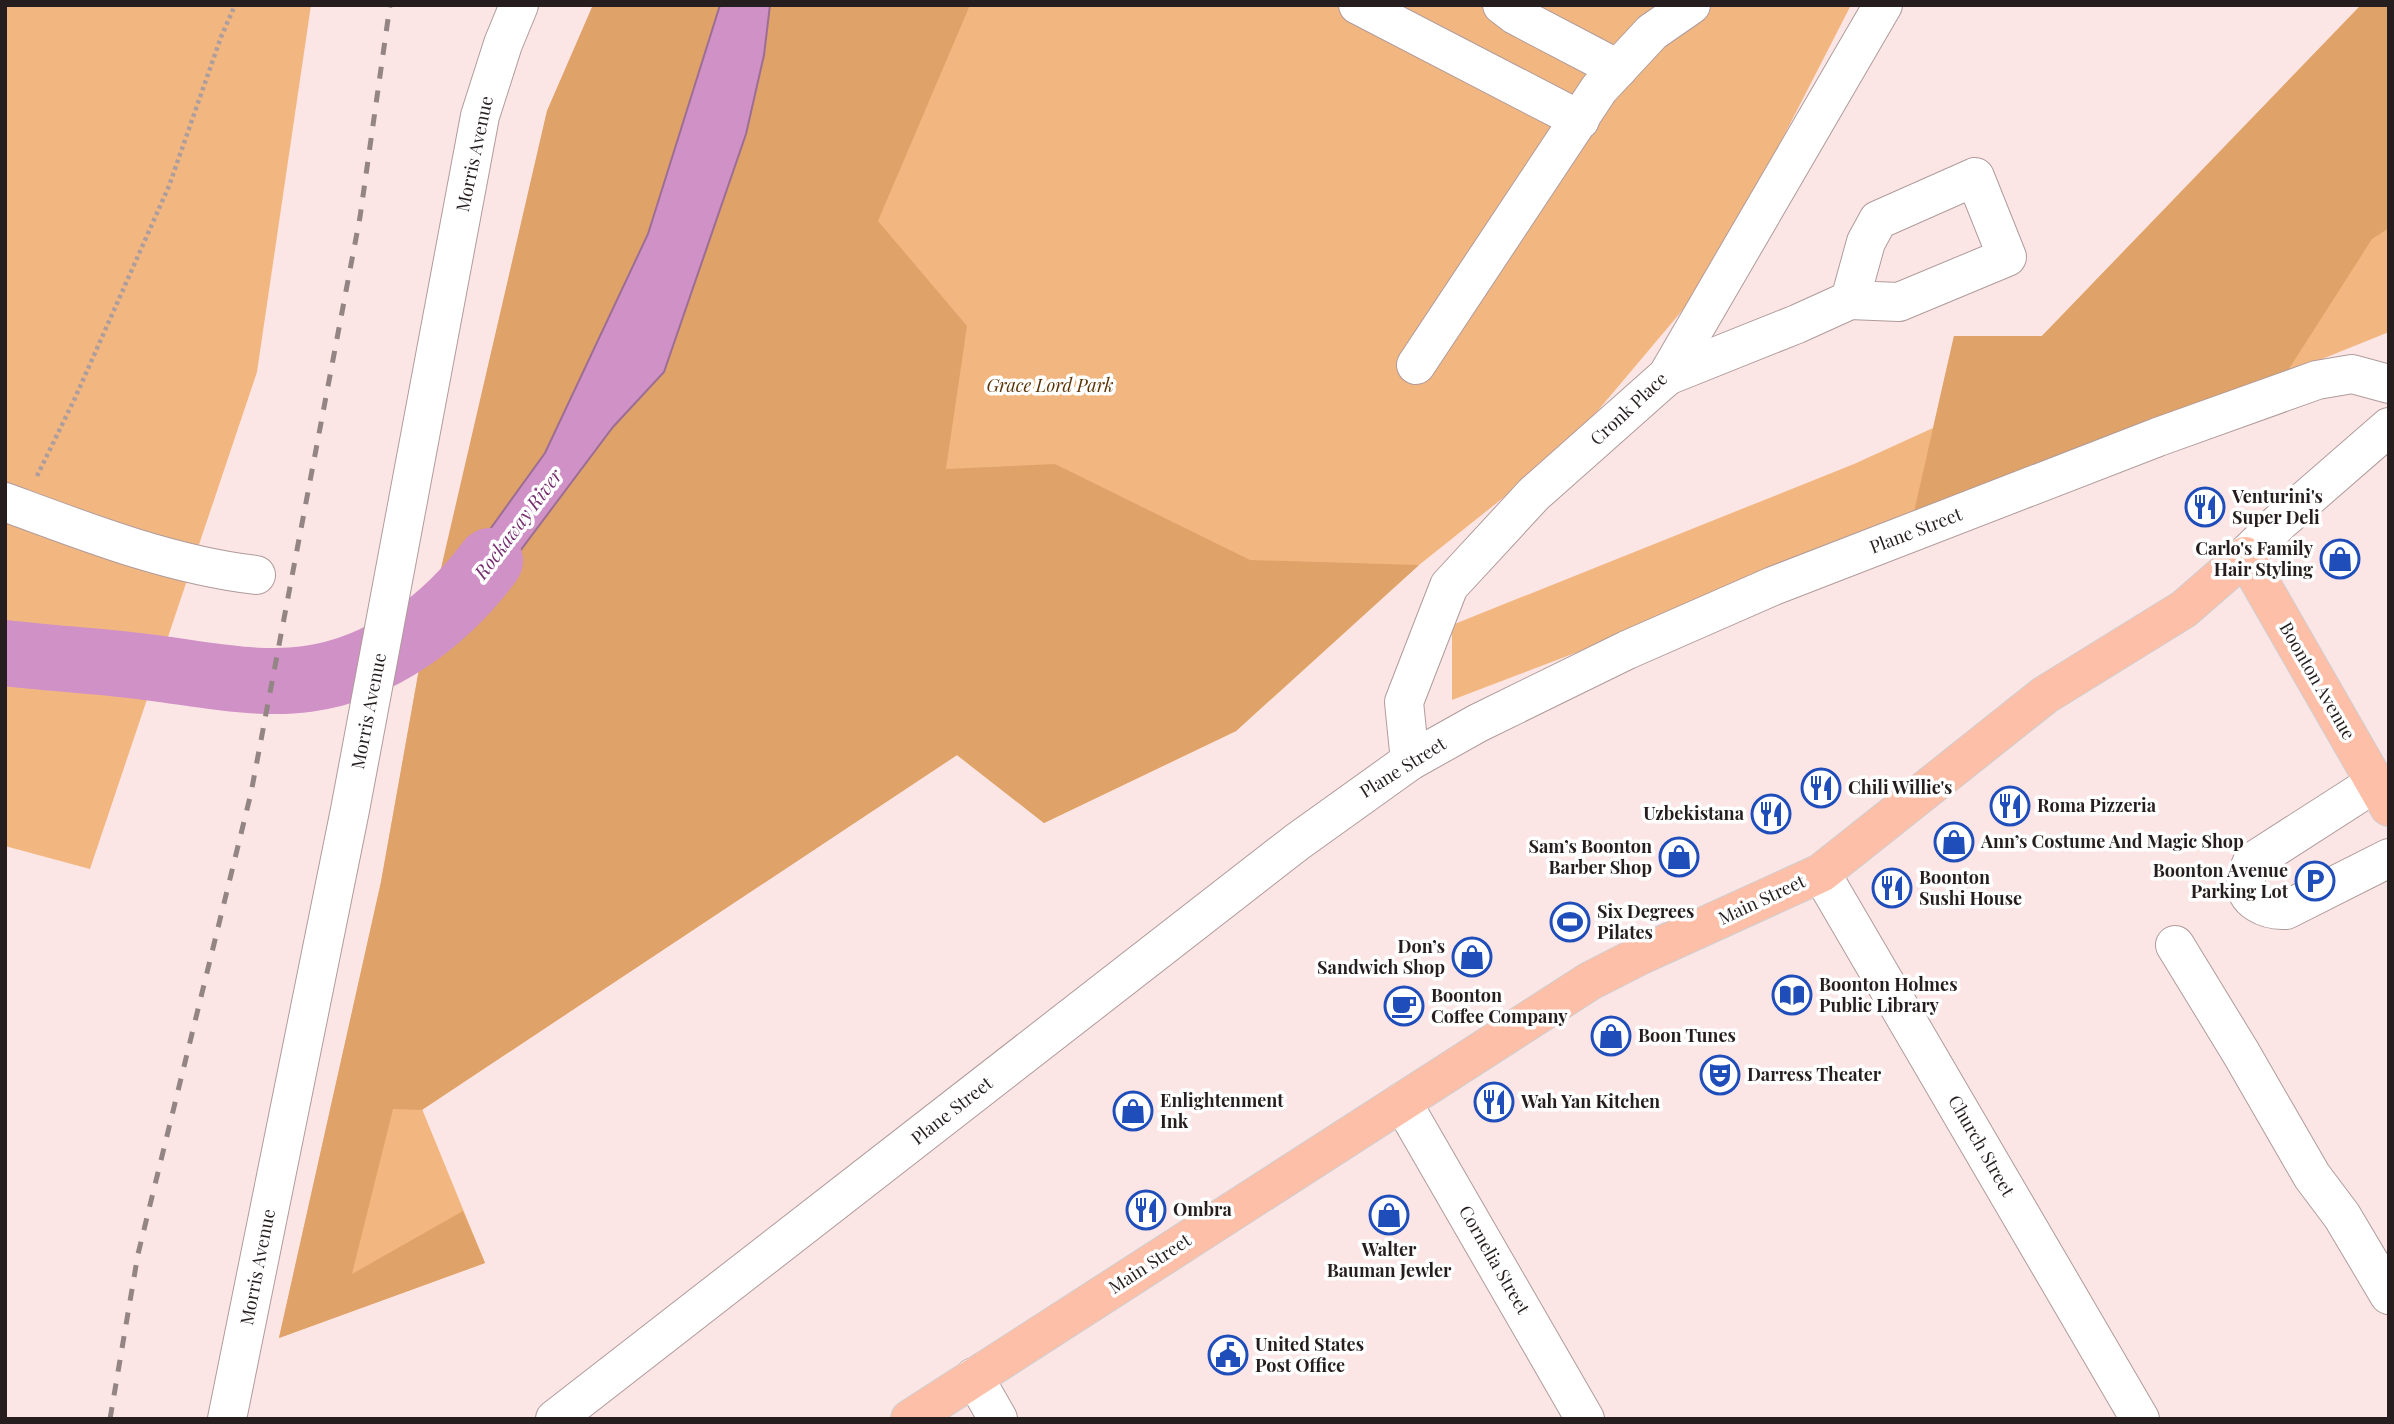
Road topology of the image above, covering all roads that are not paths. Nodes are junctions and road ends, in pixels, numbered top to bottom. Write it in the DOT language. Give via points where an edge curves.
graph roads {
  1 [pos="519,5"];
  2 [pos="1358,5"];
  3 [pos="1502,5"];
  4 [pos="1691,5"];
  5 [pos="1883,5"];
  6 [pos="1618,69"];
  7 [pos="1580,120"];
  8 [pos="1850,300"];
  9 [pos="1416,365"];
  10 [pos="1667,376"];
  11 [pos="2389,384"];
  12 [pos="2389,426"];
  13 [pos="13,505"];
  14 [pos="2245,556"];
  15 [pos="256,575"];
  16 [pos="1410,761"];
  17 [pos="2382,795"];
  18 [pos="2389,858"];
  19 [pos="1821,873"];
  20 [pos="2175,945"];
  21 [pos="1402,1102"];
  22 [pos="2389,1295"];
  23 [pos="974,1377"];
  24 [pos="227,1419"];
  25 [pos="555,1419"];
  26 [pos="910,1419"];
  27 [pos="998,1419"];
  28 [pos="1585,1419"];
  29 [pos="2140,1419"];
  1 -- 24 [label="street, Morris Avenue" via="480,116 350,810"];
  2 -- 7 [label="street"];
  3 -- 6 [label="street"];
  4 -- 6 [label="street" via="1652,32"];
  5 -- 10 [label="street, Cronk Place"];
  6 -- 7 [label="street"];
  7 -- 9 [label="street"];
  8 -- 10 [label="street"];
  10 -- 16 [label="street, Cronk Place" via="1534,494 1449,586 1404,702"];
  11 -- 16 [label="street, Plane Street" via="2352,374 2317,380 2158,437 1702,617 1539,692"];
  12 -- 14 [label="street, Main Street"];
  13 -- 15 [label="street" via="96,536 223,571"];
  14 -- 17 [label="main road, Boonton Avenue"];
  14 -- 19 [label="main road, Main Street" via="2184,609 2045,695"];
  16 -- 25 [label="street, Plane Street" via="1297,842"];
  17 -- 18 [label="street" via="2252,862 2245,880 2248,894 2257,903 2286,910"];
  19 -- 21 [label="main road, Main Street" via="1590,981"];
  19 -- 29 [label="street, Church Street"];
  20 -- 22 [label="street" via="2312,1176 2343,1216"];
  21 -- 23 [label="main road, Main Street"];
  21 -- 28 [label="street, Cornelia Street"];
  23 -- 26 [label="main road, Main Street"];
  23 -- 27 [label="street"];
}
